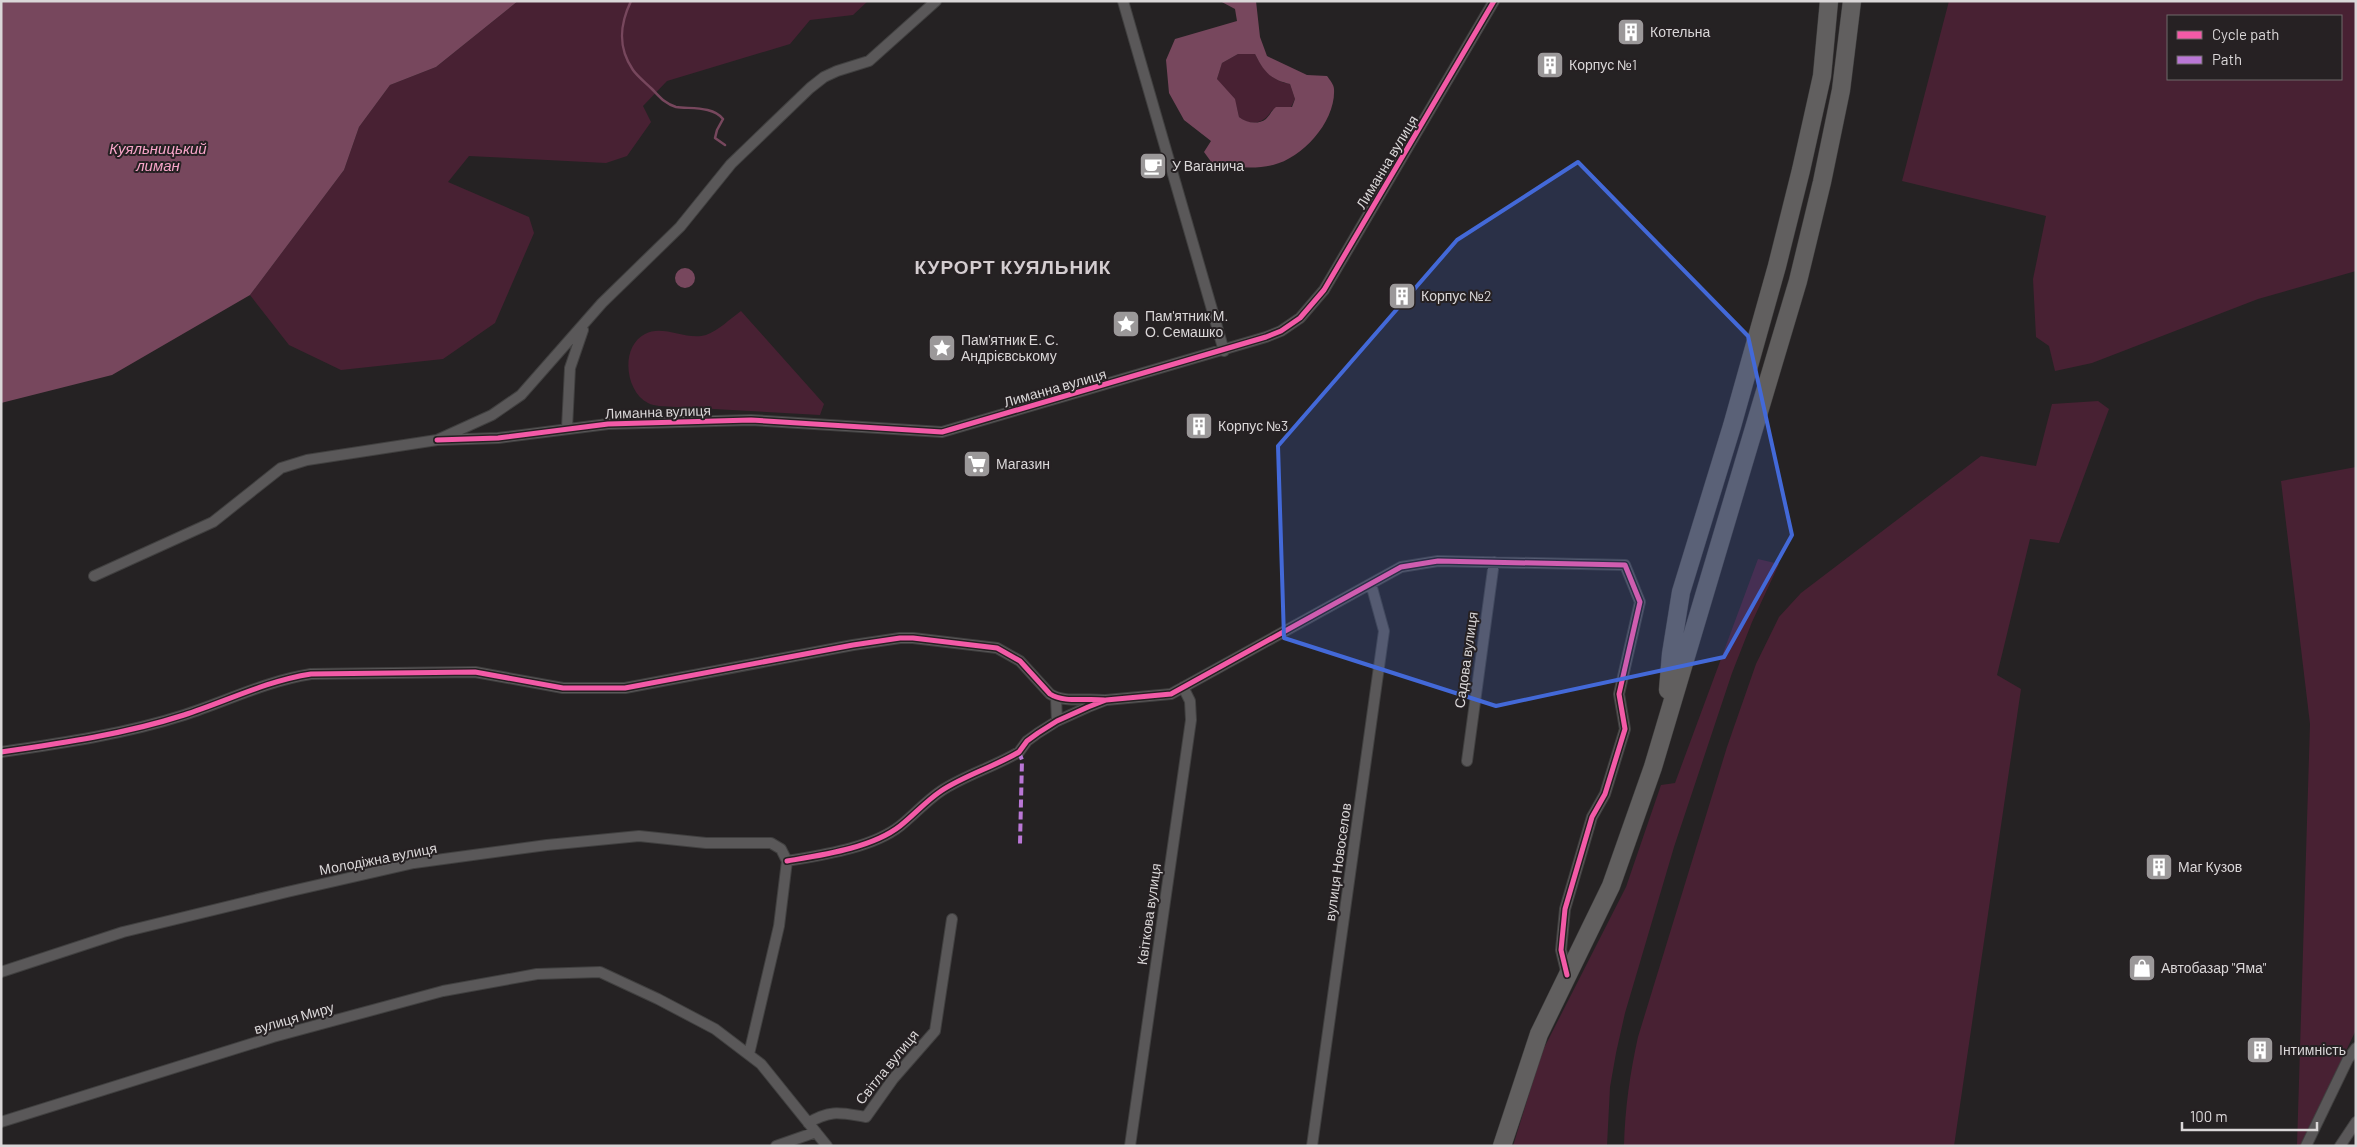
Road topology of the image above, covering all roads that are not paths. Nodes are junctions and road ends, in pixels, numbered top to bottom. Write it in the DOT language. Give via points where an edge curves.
graph roads {
  1 [pos="936,1"];
  2 [pos="1123,1"];
  3 [pos="1494,1"];
  4 [pos="1829,1"];
  5 [pos="1852,1"];
  6 [pos="585,324"];
  7 [pos="1224,351"];
  8 [pos="567,428"];
  9 [pos="437,440"];
  10 [pos="1494,562"];
  11 [pos="94,576"];
  12 [pos="1371,584"];
  13 [pos="1172,683"];
  14 [pos="1183,686"];
  15 [pos="1171,694"];
  16 [pos="1056,698"];
  17 [pos="1106,700"];
  18 [pos="1667,718"];
  19 [pos="1057,721"];
  20 [pos="1,752"];
  21 [pos="1466,761"];
  22 [pos="787,860"];
  23 [pos="952,919"];
  24 [pos="1,972"];
  25 [pos="1567,975"];
  26 [pos="2356,1048"];
  27 [pos="749,1054"];
  28 [pos="1,1122"];
  29 [pos="808,1122"];
  30 [pos="2355,1123"];
  31 [pos="816,1132"];
  32 [pos="776,1146"];
  33 [pos="827,1146"];
  34 [pos="1130,1146"];
  35 [pos="1312,1146"];
  36 [pos="1502,1146"];
  37 [pos="2306,1146"];
  38 [pos="2340,1146"];
  1 -- 6 [label="street" via="869,62 837,71 810,88 731,164 680,227 602,303"];
  2 -- 7 [label="street"];
  3 -- 7 [label="street, Лиманна вулиця" via="1324,290 1308,310 1281,331"];
  4 -- 18 [label="highway" via="1822,76 1777,266 1681,592 1670,654"];
  5 -- 18 [label="highway" via="1841,90 1798,281"];
  6 -- 8 [label="street" via="570,368"];
  6 -- 9 [label="street" via="521,395 476,425"];
  7 -- 8 [label="street, Лиманна вулиця" via="942,432 751,420 616,423"];
  8 -- 9 [label="street, Лиманна вулиця" via="498,438"];
  9 -- 11 [label="street" via="307,460 281,468 212,522"];
  10 -- 12 [label="street" via="1419,564 1401,568"];
  10 -- 21 [label="street, Садова вулиця"];
  10 -- 25 [label="street" via="1625,565 1640,602 1619,694 1625,728 1605,794 1592,817 1565,910 1560,950"];
  12 -- 14 [label="street"];
  12 -- 35 [label="street, вулиця Новоселов" via="1384,631"];
  13 -- 15 [label="street"];
  14 -- 15 [label="street"];
  14 -- 34 [label="street, Квіткова вулиця" via="1190,701 1191,720"];
  15 -- 17 [label="street"];
  16 -- 17 [label="street"];
  16 -- 19 [label="street"];
  16 -- 20 [label="street" via="1020,661 997,648 900,638 625,688 563,688 475,672 311,674 287,678 153,724 68,743"];
  17 -- 19 [label="street"];
  18 -- 25 [label="highway" via="1611,886"];
  19 -- 22 [label="street" via="1027,741 1019,752 942,790 900,827 850,848"];
  22 -- 24 [label="street, Молодіжна вулиця" via="782,850 771,843 706,843 639,836 547,844 414,864 287,892 123,932"];
  22 -- 27 [label="street" via="778,926"];
  23 -- 29 [label="street, Світла вулиця" via="935,1031 866,1117 834,1112"];
  25 -- 36 [label="highway" via="1539,1034"];
  26 -- 37 [label="street"];
  27 -- 28 [label="street, вулиця Миру" via="715,1030 600,972 538,974 444,991 273,1037"];
  27 -- 29 [label="street" via="761,1064"];
  29 -- 31 [label="street"];
  30 -- 38 [label="street"];
  31 -- 32 [label="street"];
  31 -- 33 [label="street"];
}
